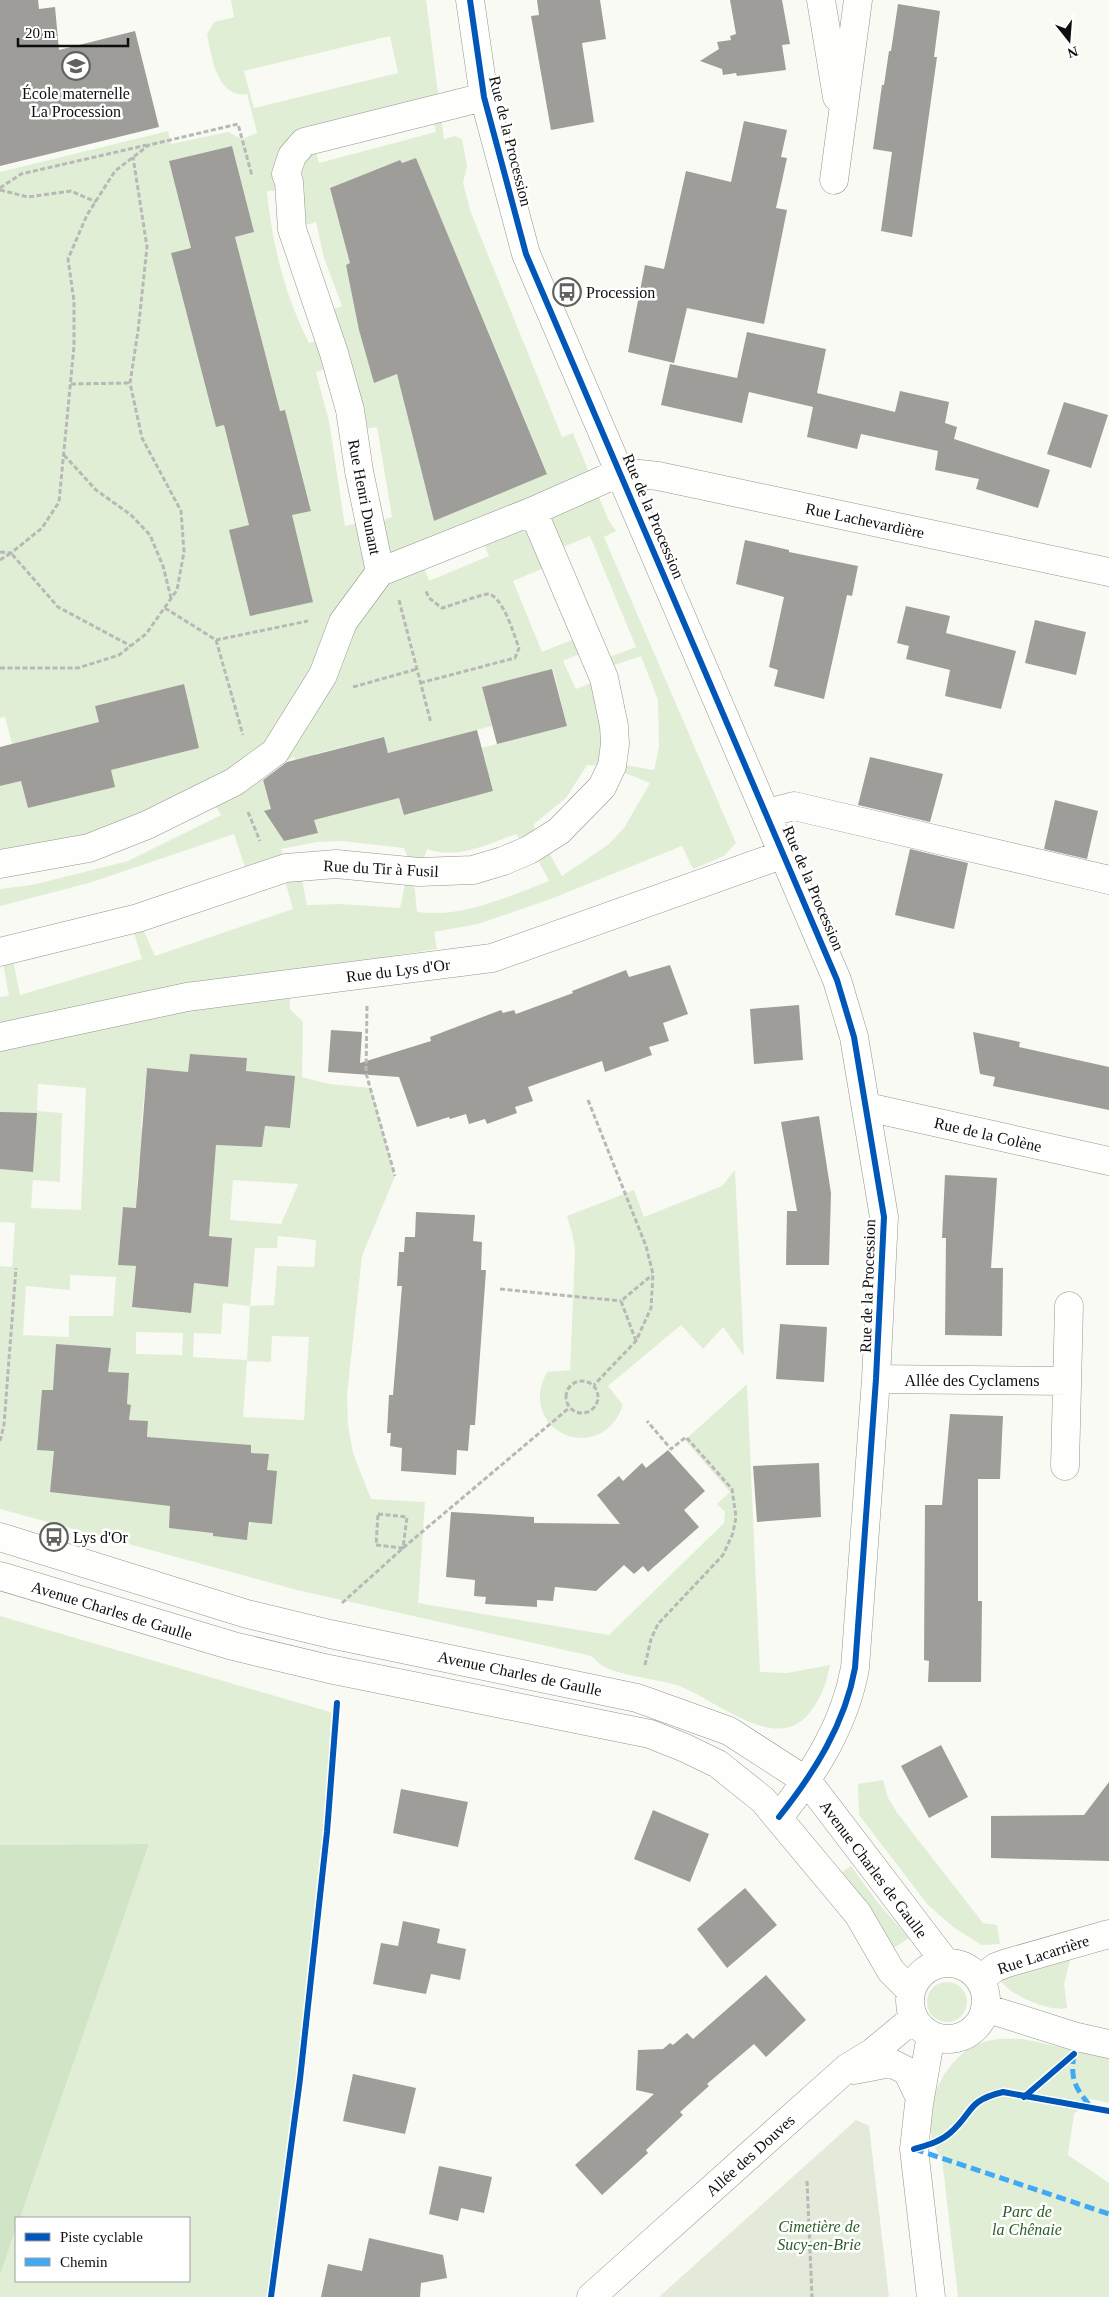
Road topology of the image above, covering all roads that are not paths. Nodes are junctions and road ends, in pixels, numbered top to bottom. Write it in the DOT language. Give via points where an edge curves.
graph roads {
  1 [pos="470,0"];
  2 [pos="821,0"];
  3 [pos="858,0"];
  4 [pos="484,97"];
  5 [pos="841,123"];
  6 [pos="834,180"];
  7 [pos="621,472"];
  8 [pos="533,511"];
  9 [pos="380,572"];
  10 [pos="1109,572"];
  11 [pos="767,813"];
  12 [pos="784,854"];
  13 [pos="0,864"];
  14 [pos="1109,880"];
  15 [pos="0,952"];
  16 [pos="0,1037"];
  17 [pos="867,1107"];
  18 [pos="1109,1161"];
  19 [pos="1069,1306"];
  20 [pos="876,1379"];
  21 [pos="1067,1381"];
  22 [pos="1065,1466"];
  23 [pos="0,1536"];
  24 [pos="0,1576"];
  25 [pos="808,1782"];
  26 [pos="780,1817"];
  27 [pos="1109,1934"];
  28 [pos="946,1963"];
  29 [pos="980,1979"];
  30 [pos="911,1992"];
  31 [pos="985,2008"];
  32 [pos="922,2027"];
  33 [pos="1109,2044"];
  34 [pos="842,2072"];
  35 [pos="920,2098"];
  36 [pos="591,2297"];
  37 [pos="931,2297"];
  1 -- 4 [label="street, Rue de la Procession"];
  2 -- 5 [label="street"];
  3 -- 5 [label="street"];
  4 -- 7 [label="street, Rue de la Procession" via="526,254"];
  4 -- 9 [label="street, Rue Henri Dunant" via="304,142 292,156 286,174 292,229 350,410 358,471"];
  5 -- 6 [label="street"];
  7 -- 8 [label="street"];
  7 -- 10 [label="street, Rue Lachevardière" via="658,476"];
  7 -- 11 [label="street, Rue de la Procession"];
  8 -- 9 [label="street"];
  8 -- 15 [label="street, Rue du Tir à Fusil" via="604,678 615,744 612,768 602,788 559,832 503,861 473,870 420,872 336,864 299,865 138,918"];
  9 -- 13 [label="street, Rue Henri Dunant" via="343,622 323,675 275,752 243,775 147,825 89,848"];
  11 -- 12 [label="street, Rue de la Procession"];
  11 -- 14 [label="street" via="794,806"];
  12 -- 16 [label="street, Rue du Lys d'Or" via="492,958 188,997"];
  12 -- 17 [label="street, Rue de la Procession" via="837,980 854,1037"];
  17 -- 18 [label="street, Rue de la Colène"];
  17 -- 20 [label="street, Rue de la Procession" via="884,1217"];
  19 -- 21 [label="street"];
  20 -- 21 [label="street, Allée des Cyclamens"];
  20 -- 25 [label="street, Rue de la Procession" via="850,1694"];
  21 -- 22 [label="street"];
  23 -- 25 [label="street, Avenue Charles de Gaulle" via="247,1614 637,1698 729,1731"];
  24 -- 26 [label="street, Avenue Charles de Gaulle" via="233,1646 329,1669 650,1734 718,1764"];
  25 -- 26 [label="street, Rue de la Procession"];
  25 -- 28 [label="street, Avenue Charles de Gaulle"];
  26 -- 30 [label="street, Avenue Charles de Gaulle" via="858,1914 891,1971"];
  27 -- 29 [label="street, Rue Lacarrière" via="996,1967"];
  28 -- 29 [label="street" via="965,1966"];
  28 -- 30 [label="street" via="924,1971"];
  29 -- 31 [label="street" via="986,1994"];
  30 -- 32 [label="street" via="910,2005"];
  31 -- 32 [label="street" via="978,2024 965,2035 948,2039"];
  31 -- 33 [label="street"];
  32 -- 34 [label="street, Allée des Douves"];
  32 -- 35 [label="street"];
  34 -- 35 [label="street" via="891,2063 907,2071"];
  34 -- 36 [label="street, Allée des Douves"];
  35 -- 37 [label="street" via="914,2149"];
}
